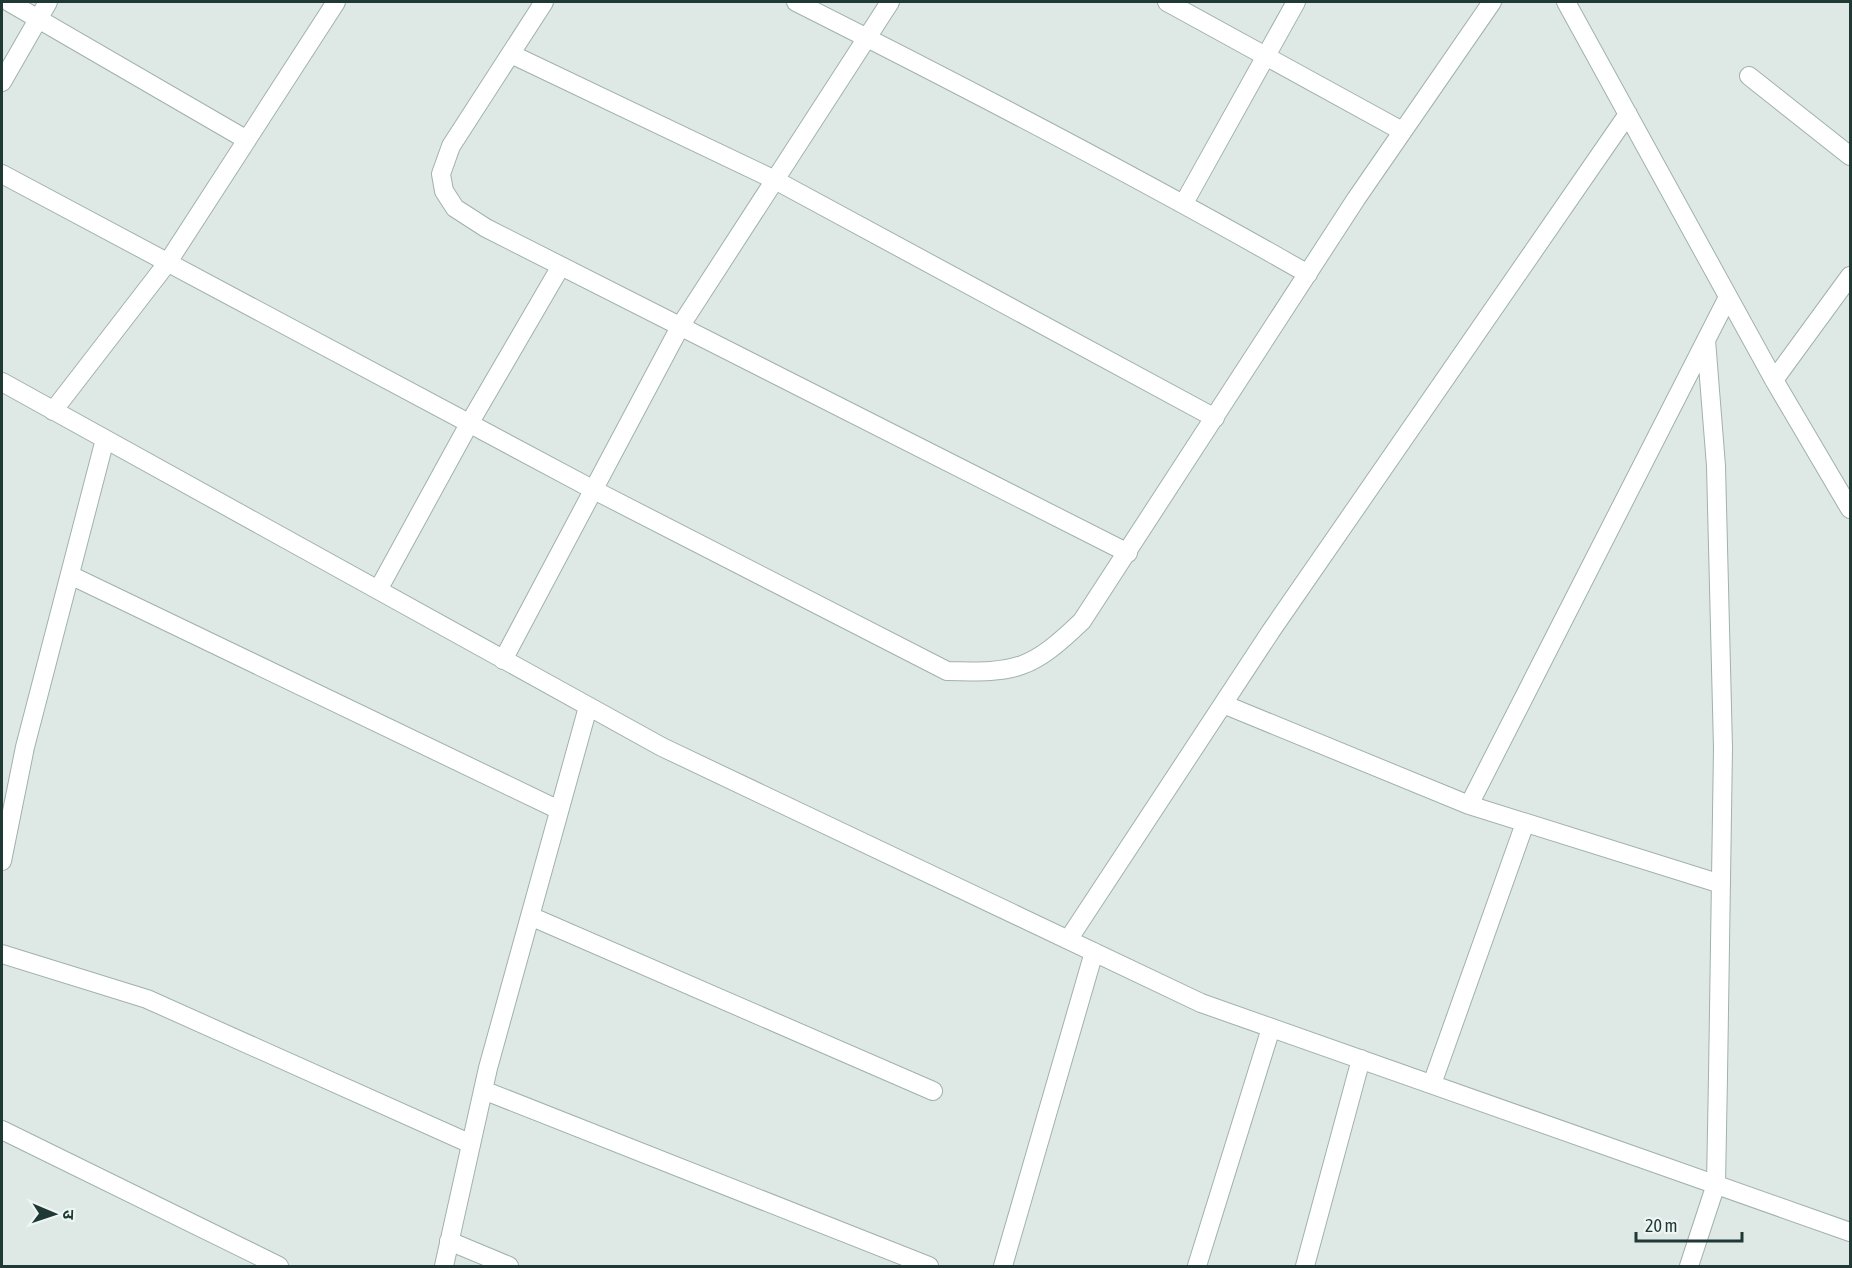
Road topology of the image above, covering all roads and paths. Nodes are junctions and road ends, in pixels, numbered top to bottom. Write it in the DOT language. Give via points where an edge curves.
graph roads {
  1 [pos="9,2"];
  2 [pos="48,2"];
  3 [pos="336,2"];
  4 [pos="544,2"];
  5 [pos="796,2"];
  6 [pos="890,2"];
  7 [pos="1167,2"];
  8 [pos="1296,2"];
  9 [pos="1492,2"];
  10 [pos="1566,2"];
  11 [pos="38,18"];
  12 [pos="867,37"];
  13 [pos="511,54"];
  14 [pos="1264,55"];
  15 [pos="1749,76"];
  16 [pos="2,82"];
  17 [pos="1628,114"];
  18 [pos="1402,131"];
  19 [pos="247,140"];
  20 [pos="1851,156"];
  21 [pos="2,174"];
  22 [pos="775,180"];
  23 [pos="1185,203"];
  24 [pos="168,262"];
  25 [pos="561,266"];
  26 [pos="1308,274"];
  27 [pos="1851,276"];
  28 [pos="1728,297"];
  29 [pos="681,325"];
  30 [pos="1706,340"];
  31 [pos="1774,380"];
  32 [pos="2,382"];
  33 [pos="53,411"];
  34 [pos="1215,418"];
  35 [pos="469,424"];
  36 [pos="105,439"];
  37 [pos="594,490"];
  38 [pos="1851,509"];
  39 [pos="1128,553"];
  40 [pos="70,575"];
  41 [pos="378,590"];
  42 [pos="503,660"];
  43 [pos="1223,704"];
  44 [pos="588,707"];
  45 [pos="1469,805"];
  46 [pos="559,810"];
  47 [pos="1525,823"];
  48 [pos="2,861"];
  49 [pos="1721,884"];
  50 [pos="530,916"];
  51 [pos="1068,940"];
  52 [pos="1094,952"];
  53 [pos="2,954"];
  54 [pos="1271,1028"];
  55 [pos="1361,1059"];
  56 [pos="1432,1084"];
  57 [pos="483,1090"];
  58 [pos="933,1091"];
  59 [pos="2,1130"];
  60 [pos="471,1144"];
  61 [pos="1716,1184"];
  62 [pos="1851,1232"];
  63 [pos="450,1241"];
  64 [pos="279,1266"];
  65 [pos="444,1266"];
  66 [pos="509,1266"];
  67 [pos="929,1266"];
  68 [pos="1003,1266"];
  69 [pos="1197,1266"];
  70 [pos="1305,1266"];
  71 [pos="1689,1266"];
  1 -- 11 [label="street"];
  2 -- 11 [label="street"];
  3 -- 19 [label="street"];
  4 -- 13 [label="street"];
  5 -- 12 [label="street"];
  6 -- 12 [label="street"];
  7 -- 14 [label="street"];
  8 -- 14 [label="street"];
  9 -- 18 [label="street"];
  10 -- 17 [label="street"];
  11 -- 16 [label="street"];
  11 -- 19 [label="street"];
  12 -- 22 [label="street"];
  12 -- 23 [label="street"];
  13 -- 22 [label="street"];
  13 -- 25 [label="street" via="451,146 441,174 444,191 455,208 486,228"];
  14 -- 18 [label="street"];
  14 -- 23 [label="street"];
  15 -- 20 [label="street"];
  17 -- 28 [label="street"];
  17 -- 43 [label="street"];
  18 -- 26 [label="street"];
  19 -- 24 [label="street"];
  21 -- 24 [label="street"];
  22 -- 29 [label="street"];
  22 -- 34 [label="street"];
  23 -- 26 [label="street"];
  24 -- 33 [label="street"];
  24 -- 35 [label="street"];
  25 -- 29 [label="street"];
  25 -- 35 [label="street"];
  26 -- 34 [label="street"];
  27 -- 31 [label="street"];
  28 -- 30 [label="street"];
  28 -- 31 [label="street"];
  29 -- 37 [label="street"];
  29 -- 39 [label="street"];
  30 -- 45 [label="street"];
  30 -- 49 [label="street" via="1716,466 1723,748"];
  31 -- 38 [label="street"];
  32 -- 33 [label="street"];
  33 -- 36 [label="street"];
  34 -- 39 [label="street"];
  35 -- 37 [label="street"];
  35 -- 41 [label="street"];
  36 -- 40 [label="street"];
  36 -- 41 [label="street"];
  37 -- 39 [label="street" via="947,671 995,672 1031,663 1082,621"];
  37 -- 42 [label="street"];
  40 -- 46 [label="street"];
  40 -- 48 [label="street" via="25,747"];
  41 -- 42 [label="street"];
  42 -- 44 [label="street"];
  43 -- 45 [label="street"];
  43 -- 51 [label="street"];
  44 -- 46 [label="street"];
  44 -- 51 [label="street" via="662,747"];
  45 -- 47 [label="street"];
  46 -- 50 [label="street"];
  47 -- 49 [label="street"];
  47 -- 56 [label="street"];
  49 -- 61 [label="street"];
  50 -- 57 [label="street"];
  50 -- 58 [label="street"];
  51 -- 52 [label="street"];
  52 -- 54 [label="street" via="1201,1003"];
  52 -- 68 [label="street"];
  53 -- 60 [label="street" via="147,999"];
  54 -- 55 [label="street"];
  54 -- 69 [label="street"];
  55 -- 56 [label="street"];
  55 -- 70 [label="street"];
  56 -- 61 [label="street"];
  57 -- 60 [label="street"];
  57 -- 67 [label="street"];
  59 -- 64 [label="street"];
  60 -- 63 [label="street"];
  61 -- 62 [label="street"];
  61 -- 71 [label="street"];
  63 -- 65 [label="street"];
  63 -- 66 [label="street"];
}
